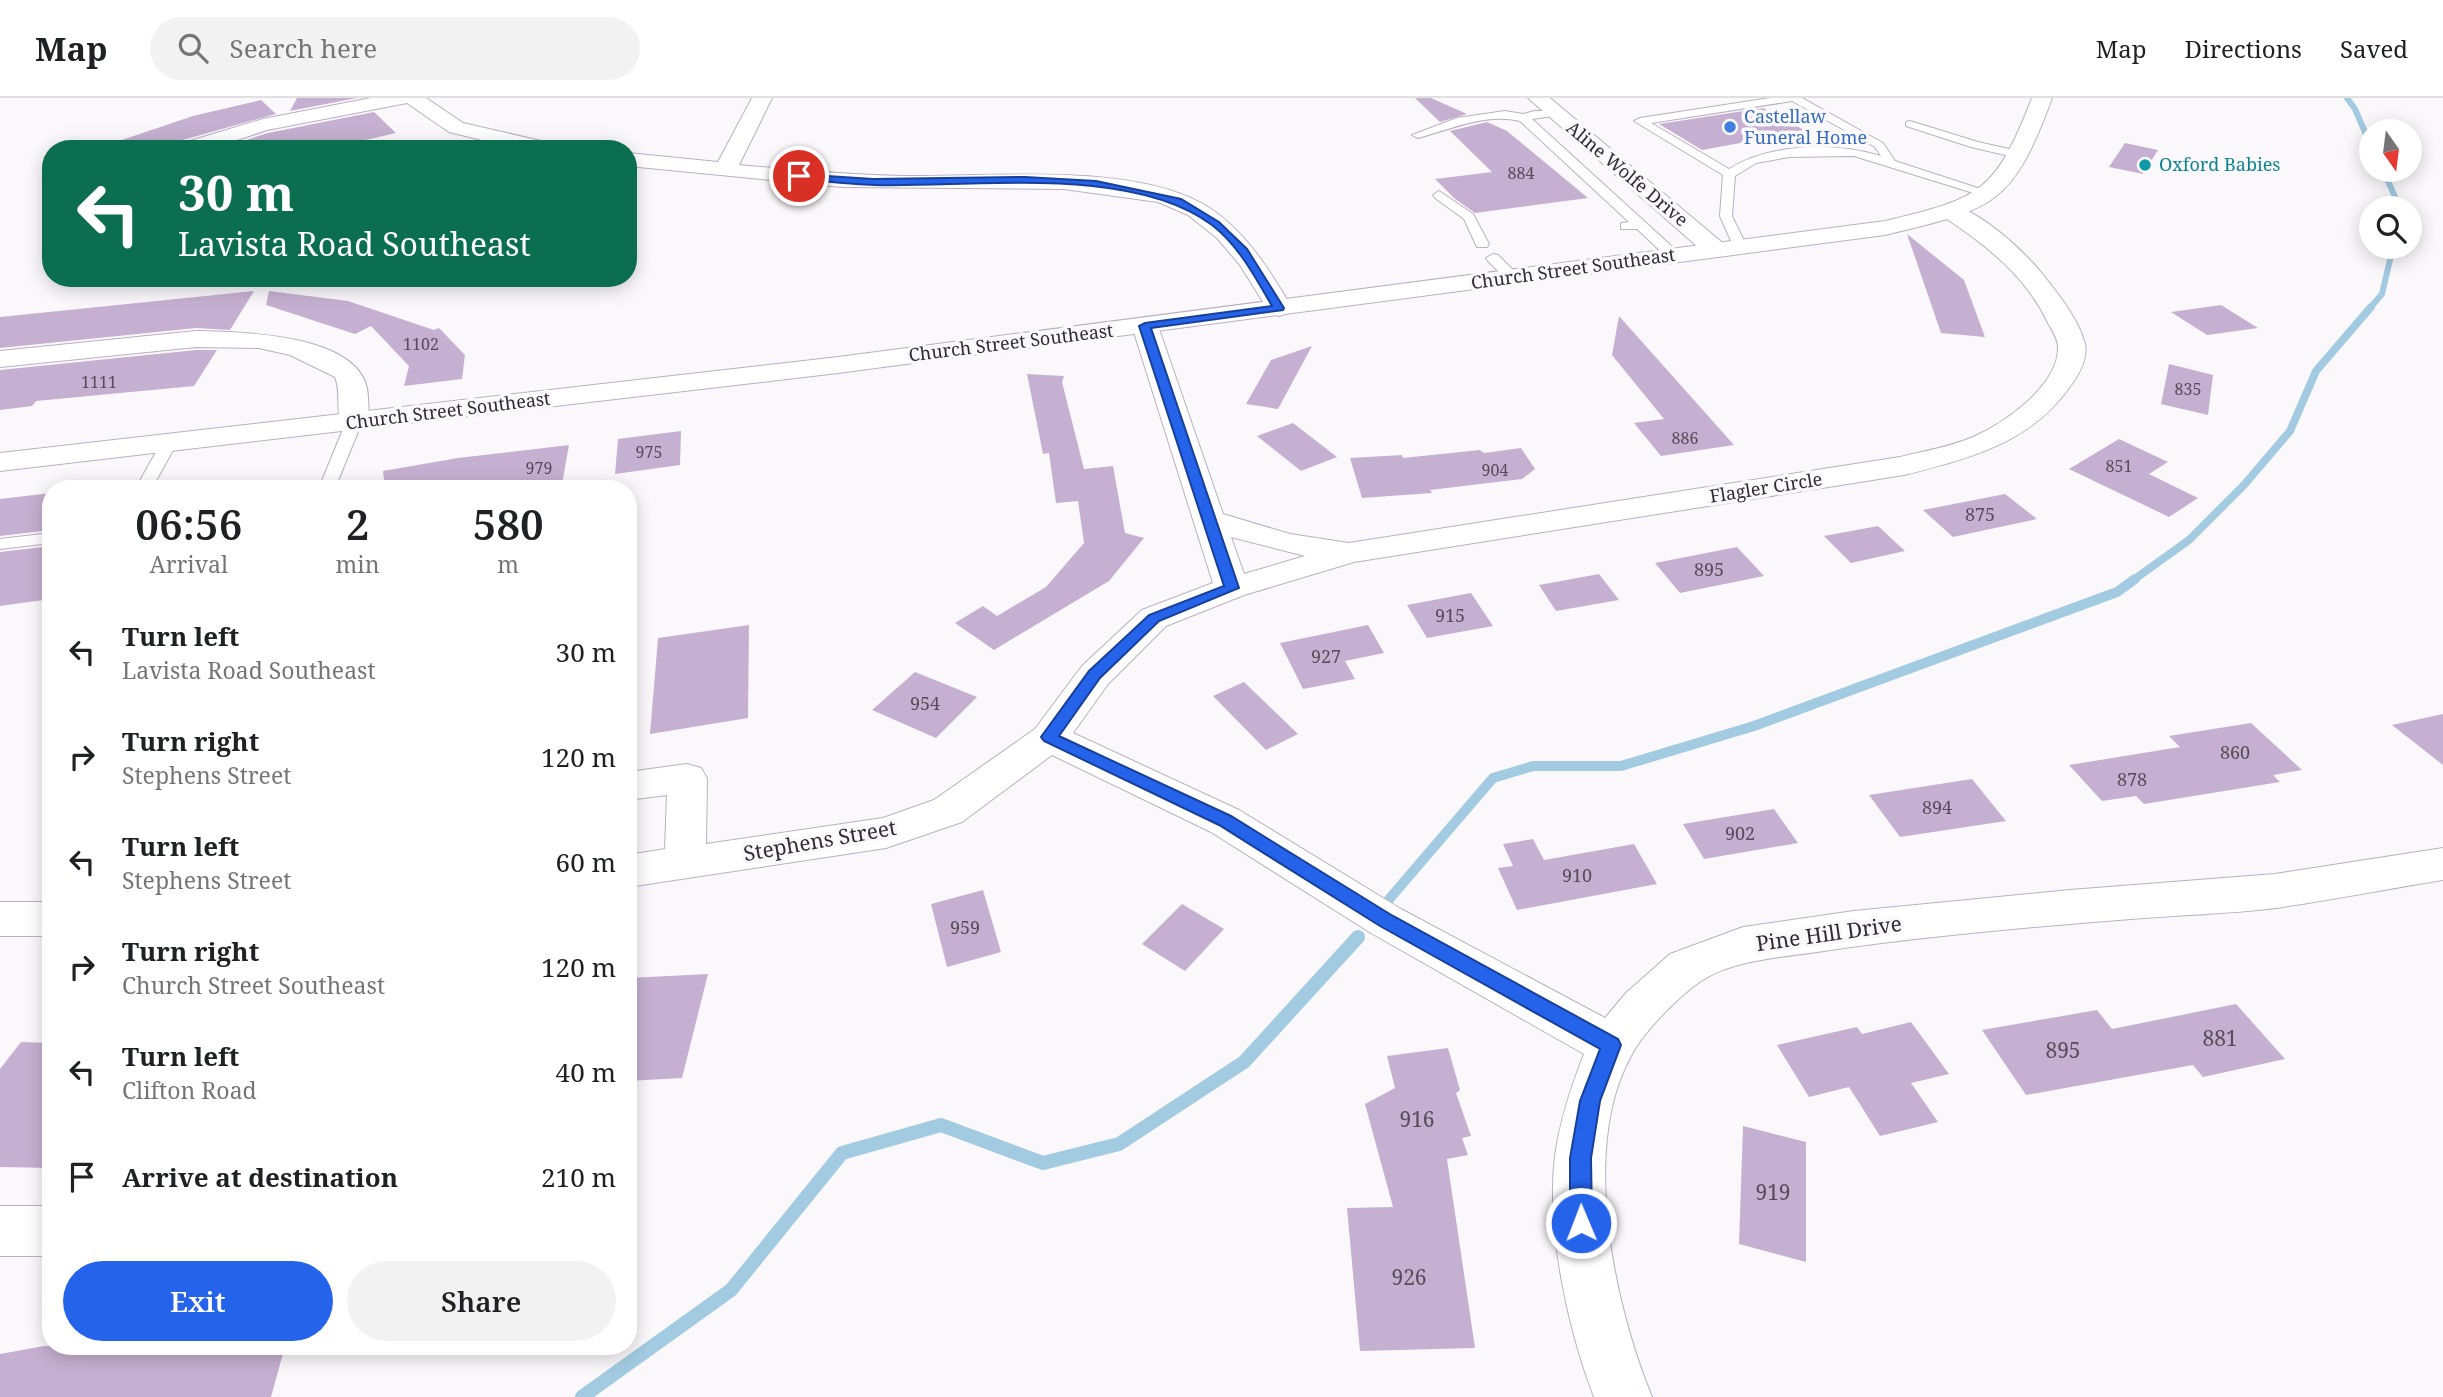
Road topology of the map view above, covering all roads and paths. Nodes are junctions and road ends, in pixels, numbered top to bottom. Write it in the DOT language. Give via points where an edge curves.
graph roads {
  1 [pos="401,98"];
  2 [pos="413,98"];
  3 [pos="762,98"];
  4 [pos="1538,98"];
  5 [pos="1792,98"];
  6 [pos="2042,98"];
  7 [pos="1555,113"];
  8 [pos="1524,118"];
  9 [pos="1910,124"];
  10 [pos="1418,135"];
  11 [pos="216,140"];
  12 [pos="507,140"];
  13 [pos="2018,155"];
  14 [pos="637,160"];
  15 [pos="1891,163"];
  16 [pos="725,170"];
  17 [pos="1729,174"];
  18 [pos="1987,193"];
  19 [pos="1438,195"];
  20 [pos="1952,212"];
  21 [pos="1640,225"];
  22 [pos="1620,226"];
  23 [pos="1482,244"];
  24 [pos="1728,248"];
  25 [pos="1673,255"];
  26 [pos="1493,258"];
  27 [pos="1512,277"];
  28 [pos="1279,308"];
  29 [pos="1145,326"];
  30 [pos="0,359"];
  31 [pos="354,422"];
  32 [pos="169,443"];
  33 [pos="0,462"];
  34 [pos="148,480"];
  35 [pos="330,480"];
  36 [pos="1209,520"];
  37 [pos="42,539"];
  38 [pos="0,544"];
  39 [pos="1350,553"];
  40 [pos="1232,588"];
  41 [pos="1049,737"];
  42 [pos="637,785"];
  43 [pos="685,863"];
  44 [pos="2443,864"];
  45 [pos="637,870"];
  46 [pos="0,919"];
  47 [pos="42,919"];
  48 [pos="1611,1045"];
  49 [pos="0,1231"];
  50 [pos="42,1231"];
  51 [pos="1623,1397"];
  1 -- 11 [label="street" via="263,125"];
  2 -- 12 [label="street" via="456,128"];
  3 -- 16 [label="street"];
  4 -- 7 [label="street, Aline Wolfe Drive"];
  5 -- 15 [label="lane" via="1879,145"];
  5 -- 17 [label="lane" via="1640,121"];
  6 -- 13 [label="street, Church Street Southeast"];
  7 -- 8 [label="lane"];
  7 -- 24 [label="street, Aline Wolfe Drive"];
  8 -- 10 [label="lane" via="1505,114 1461,120"];
  8 -- 21 [label="lane"];
  9 -- 13 [label="lane"];
  13 -- 18 [label="street, Church Street Southeast"];
  14 -- 16 [label="street"];
  15 -- 17 [label="lane" via="1855,152 1789,153 1752,160"];
  15 -- 18 [label="lane"];
  16 -- 28 [label="street" via="873,182 1096,183 1142,191 1178,201 1216,224 1244,251"];
  17 -- 24 [label="lane"];
  18 -- 20 [label="street, Church Street Southeast"];
  19 -- 23 [label="lane" via="1469,217"];
  20 -- 24 [label="street, Church Street Southeast" via="1885,228"];
  20 -- 39 [label="street, Flagler Circle" via="2028,272 2055,305 2073,347 2063,379 2037,409 1982,443 1904,466"];
  21 -- 22 [label="lane"];
  21 -- 25 [label="lane"];
  24 -- 25 [label="street, Church Street Southeast"];
  25 -- 27 [label="street, Church Street Southeast"];
  26 -- 27 [label="lane"];
  27 -- 28 [label="street, Church Street Southeast"];
  28 -- 29 [label="street, Church Street Southeast"];
  29 -- 31 [label="street, Church Street Southeast"];
  29 -- 36 [label="street"];
  30 -- 31 [label="street" via="196,339 259,341 299,349 347,373 354,389"];
  31 -- 32 [label="street, Church Street Southeast"];
  31 -- 35 [label="lane"];
  32 -- 33 [label="street, Church Street Southeast"];
  32 -- 34 [label="lane"];
  36 -- 39 [label="street" via="1286,542"];
  36 -- 40 [label="street"];
  37 -- 38 [label="lane"];
  39 -- 40 [label="street, Flagler Circle"];
  40 -- 41 [label="street, Stephens Street" via="1154,618 1095,675"];
  41 -- 43 [label="street, Stephens Street" via="948,811 886,833"];
  41 -- 48 [label="street" via="1225,821 1386,921"];
  42 -- 43 [label="street" via="687,778"];
  43 -- 45 [label="street, Stephens Street"];
  44 -- 48 [label="street, Pine Hill Drive" via="2274,891 2070,907 1743,945 1686,967 1642,1007"];
  46 -- 47 [label="street"];
  48 -- 51 [label="street, Pine Hill Drive" via="1590,1101 1582,1147 1581,1223 1591,1294"];
  49 -- 50 [label="street"];
}
